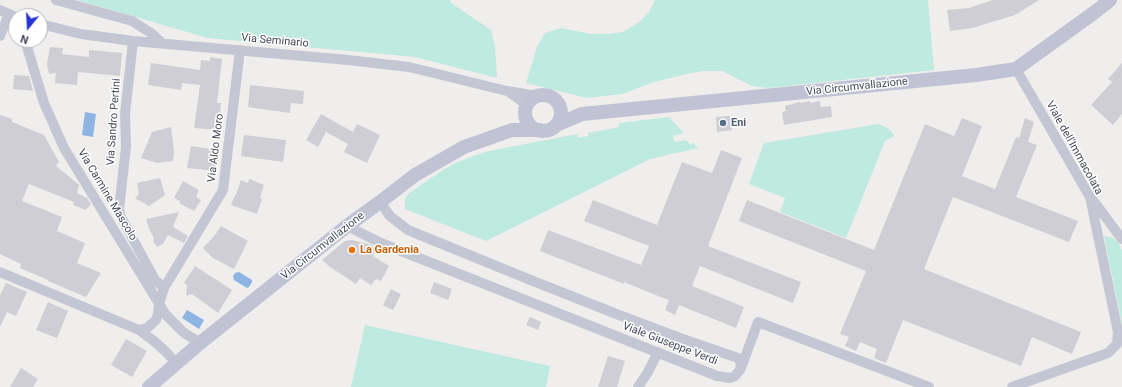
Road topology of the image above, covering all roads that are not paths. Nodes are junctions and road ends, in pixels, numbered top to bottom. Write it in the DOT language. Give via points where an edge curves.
graph roads {
  1 [pos="56,0"];
  2 [pos="1110,0"];
  3 [pos="8,14"];
  4 [pos="48,26"];
  5 [pos="0,36"];
  6 [pos="133,41"];
  7 [pos="162,43"];
  8 [pos="27,48"];
  9 [pos="240,50"];
  10 [pos="1016,69"];
  11 [pos="558,102"];
  12 [pos="530,105"];
  13 [pos="582,114"];
  14 [pos="556,125"];
  15 [pos="512,130"];
  16 [pos="540,130"];
  17 [pos="1090,197"];
  18 [pos="380,202"];
  19 [pos="347,226"];
  20 [pos="1122,239"];
  21 [pos="0,272"];
  22 [pos="164,288"];
  23 [pos="158,304"];
  24 [pos="139,330"];
  25 [pos="200,343"];
  26 [pos="1119,346"];
  27 [pos="658,352"];
  28 [pos="176,363"];
  29 [pos="740,370"];
  30 [pos="149,387"];
  31 [pos="638,387"];
  32 [pos="929,387"];
  33 [pos="1012,387"];
  1 -- 7 [label="street" via="132,21"];
  2 -- 10 [label="street, Via Circumvallazione"];
  3 -- 5 [label="street"];
  4 -- 6 [label="street, Via Seminario" via="80,34"];
  6 -- 7 [label="street, Via Seminario"];
  6 -- 22 [label="street, Via Sandro Pertini" via="119,209 155,280"];
  7 -- 9 [label="street, Via Seminario"];
  8 -- 23 [label="street, Via Carmine Mascolo" via="44,103 64,148"];
  9 -- 12 [label="street, Via Seminario" via="409,67 507,91"];
  9 -- 22 [label="street, Via Aldo Moro" via="223,190"];
  10 -- 13 [label="street, Via Circumvallazione"];
  10 -- 17 [label="street, Viale dell'Immacolata"];
  11 -- 12 [label="street" via="543,95"];
  11 -- 13 [label="street"];
  11 -- 14 [label="street" via="561,114"];
  12 -- 15 [label="street"];
  12 -- 16 [label="street" via="527,120 534,128"];
  13 -- 14 [label="street, Via Circumvallazione"];
  14 -- 16 [label="street" via="552,129"];
  15 -- 16 [label="street, Via Circumvallazione"];
  15 -- 18 [label="street, Via Circumvallazione" via="464,147 415,175"];
  17 -- 20 [label="street"];
  17 -- 26 [label="street, Viale dell'Immacolata"];
  18 -- 19 [label="street, Via Circumvallazione"];
  18 -- 29 [label="street, Viale Giuseppe Verdi" via="390,216 408,230 632,320 738,358 741,363"];
  19 -- 25 [label="street, Via Circumvallazione"];
  19 -- 27 [label="street, Viale Giuseppe Verdi" via="381,243"];
  21 -- 24 [label="street"];
  22 -- 23 [label="street, Via Aldo Moro"];
  23 -- 24 [label="street, Via Aldo Moro" via="156,320 147,328"];
  23 -- 25 [label="street, Via Carmine Mascolo" via="183,332"];
  24 -- 28 [label="street"];
  25 -- 28 [label="street, Via Circumvallazione"];
  26 -- 33 [label="street, Viale dell'Immacolata" via="1108,353"];
  27 -- 29 [label="street, Viale Giuseppe Verdi" via="717,376 730,378"];
  27 -- 31 [label="street"];
  28 -- 30 [label="street, Via Circumvallazione"];
  29 -- 32 [label="street" via="758,322"];
}
